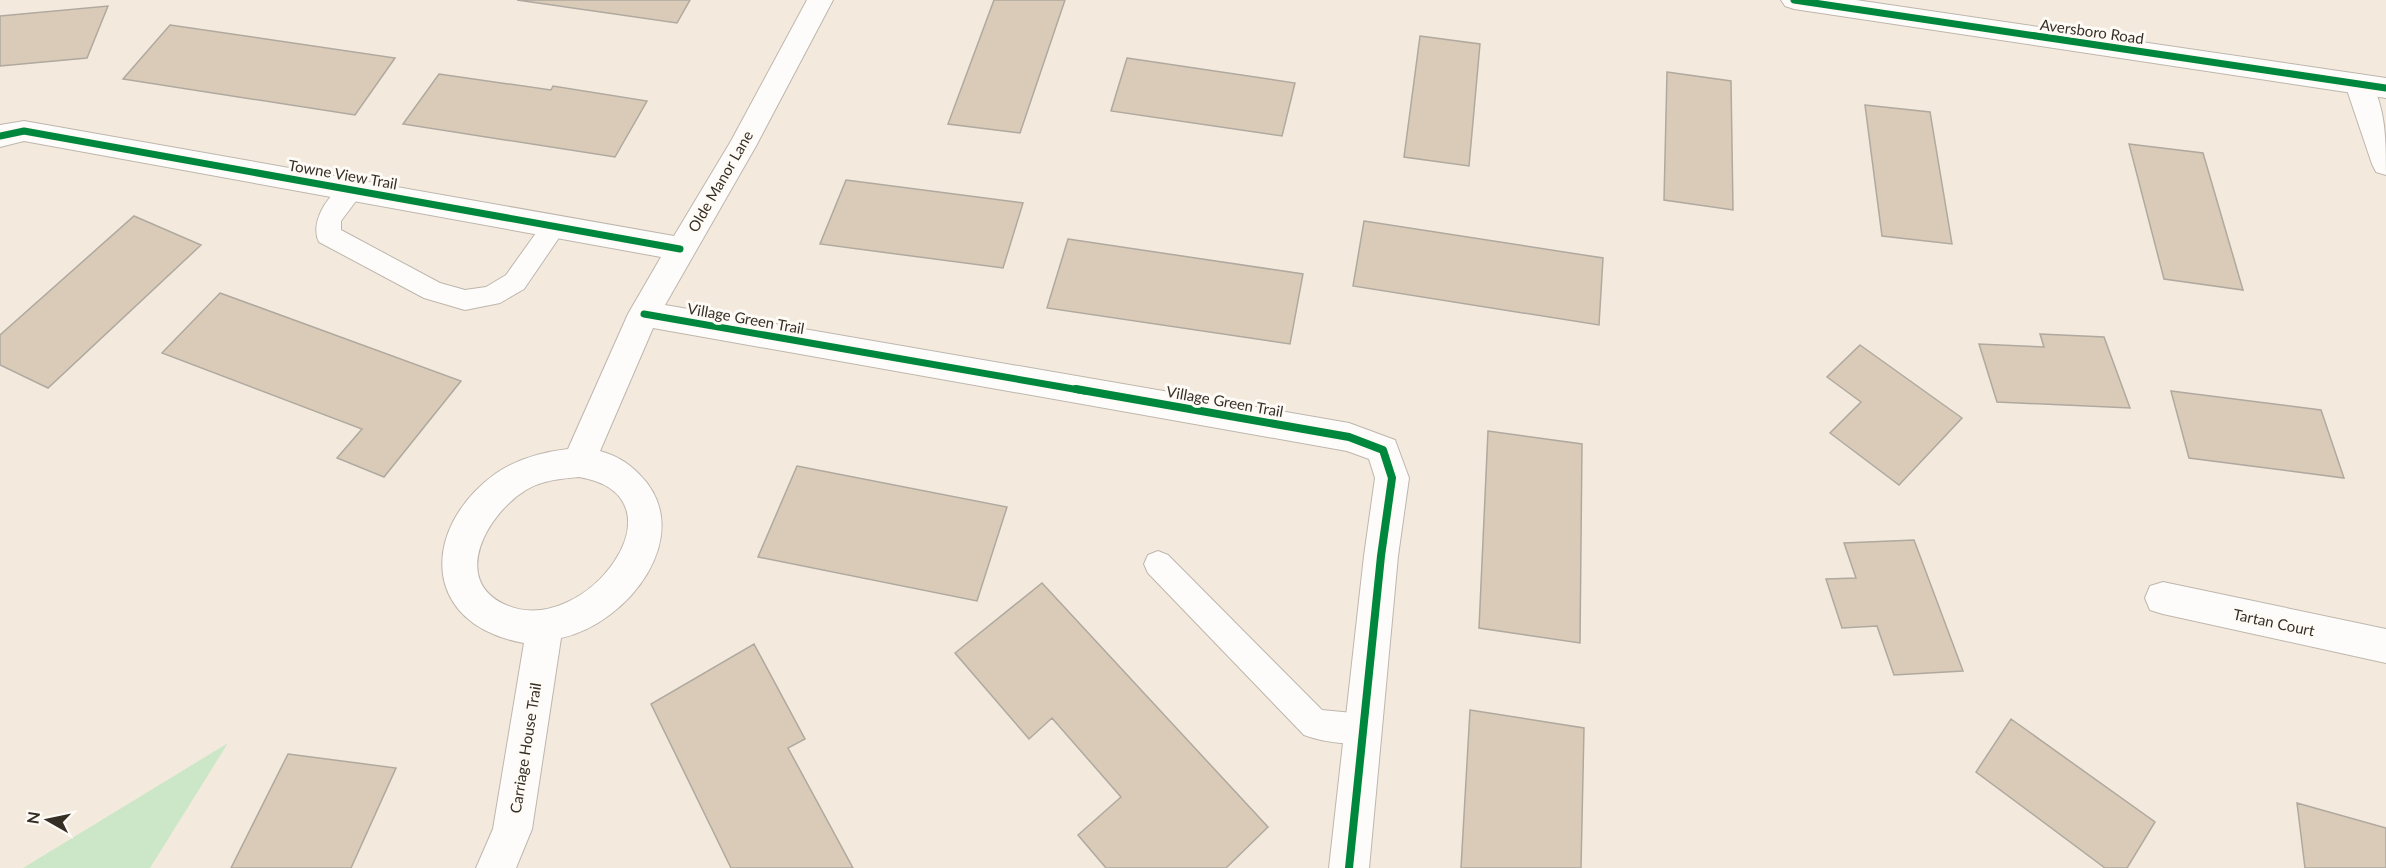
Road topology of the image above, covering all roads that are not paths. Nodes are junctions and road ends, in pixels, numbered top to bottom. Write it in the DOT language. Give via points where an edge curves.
graph roads {
  1 [pos="820,0"];
  2 [pos="1794,0"];
  3 [pos="2373,86"];
  4 [pos="0,136"];
  5 [pos="2386,164"];
  6 [pos="353,189"];
  7 [pos="555,226"];
  8 [pos="680,249"];
  9 [pos="644,314"];
  10 [pos="579,462"];
  11 [pos="1158,564"];
  12 [pos="2163,598"];
  13 [pos="545,626"];
  14 [pos="2386,646"];
  15 [pos="1363,729"];
  16 [pos="496,868"];
  17 [pos="1349,868"];
  1 -- 8 [label="street, Olde Manor Lane"];
  2 -- 3 [label="street, Aversboro Road"];
  3 -- 5 [label="street"];
  4 -- 6 [label="street, Towne View Trail" via="24,131"];
  6 -- 7 [label="street, Towne View Trail"];
  6 -- 7 [label="lane" via="329,219 328,235 433,291 465,300 491,296 515,282"];
  7 -- 8 [label="street, Towne View Trail"];
  8 -- 9 [label="street, Olde Manor Lane"];
  9 -- 10 [label="street, Olde Manor Lane"];
  9 -- 15 [label="street, Village Green Trail" via="1350,437 1383,450 1392,478"];
  10 -- 13 [label="street" via="613,470 637,490 647,519 641,554 620,587 586,613"];
  10 -- 13 [label="street" via="543,467 508,484 479,510 462,542 459,570 466,596 485,615 512,626"];
  11 -- 15 [label="lane" via="1314,724"];
  12 -- 14 [label="street, Tartan Court"];
  13 -- 16 [label="street, Carriage House Trail" via="512,829"];
  15 -- 17 [label="street, Village Green Trail"];
}
